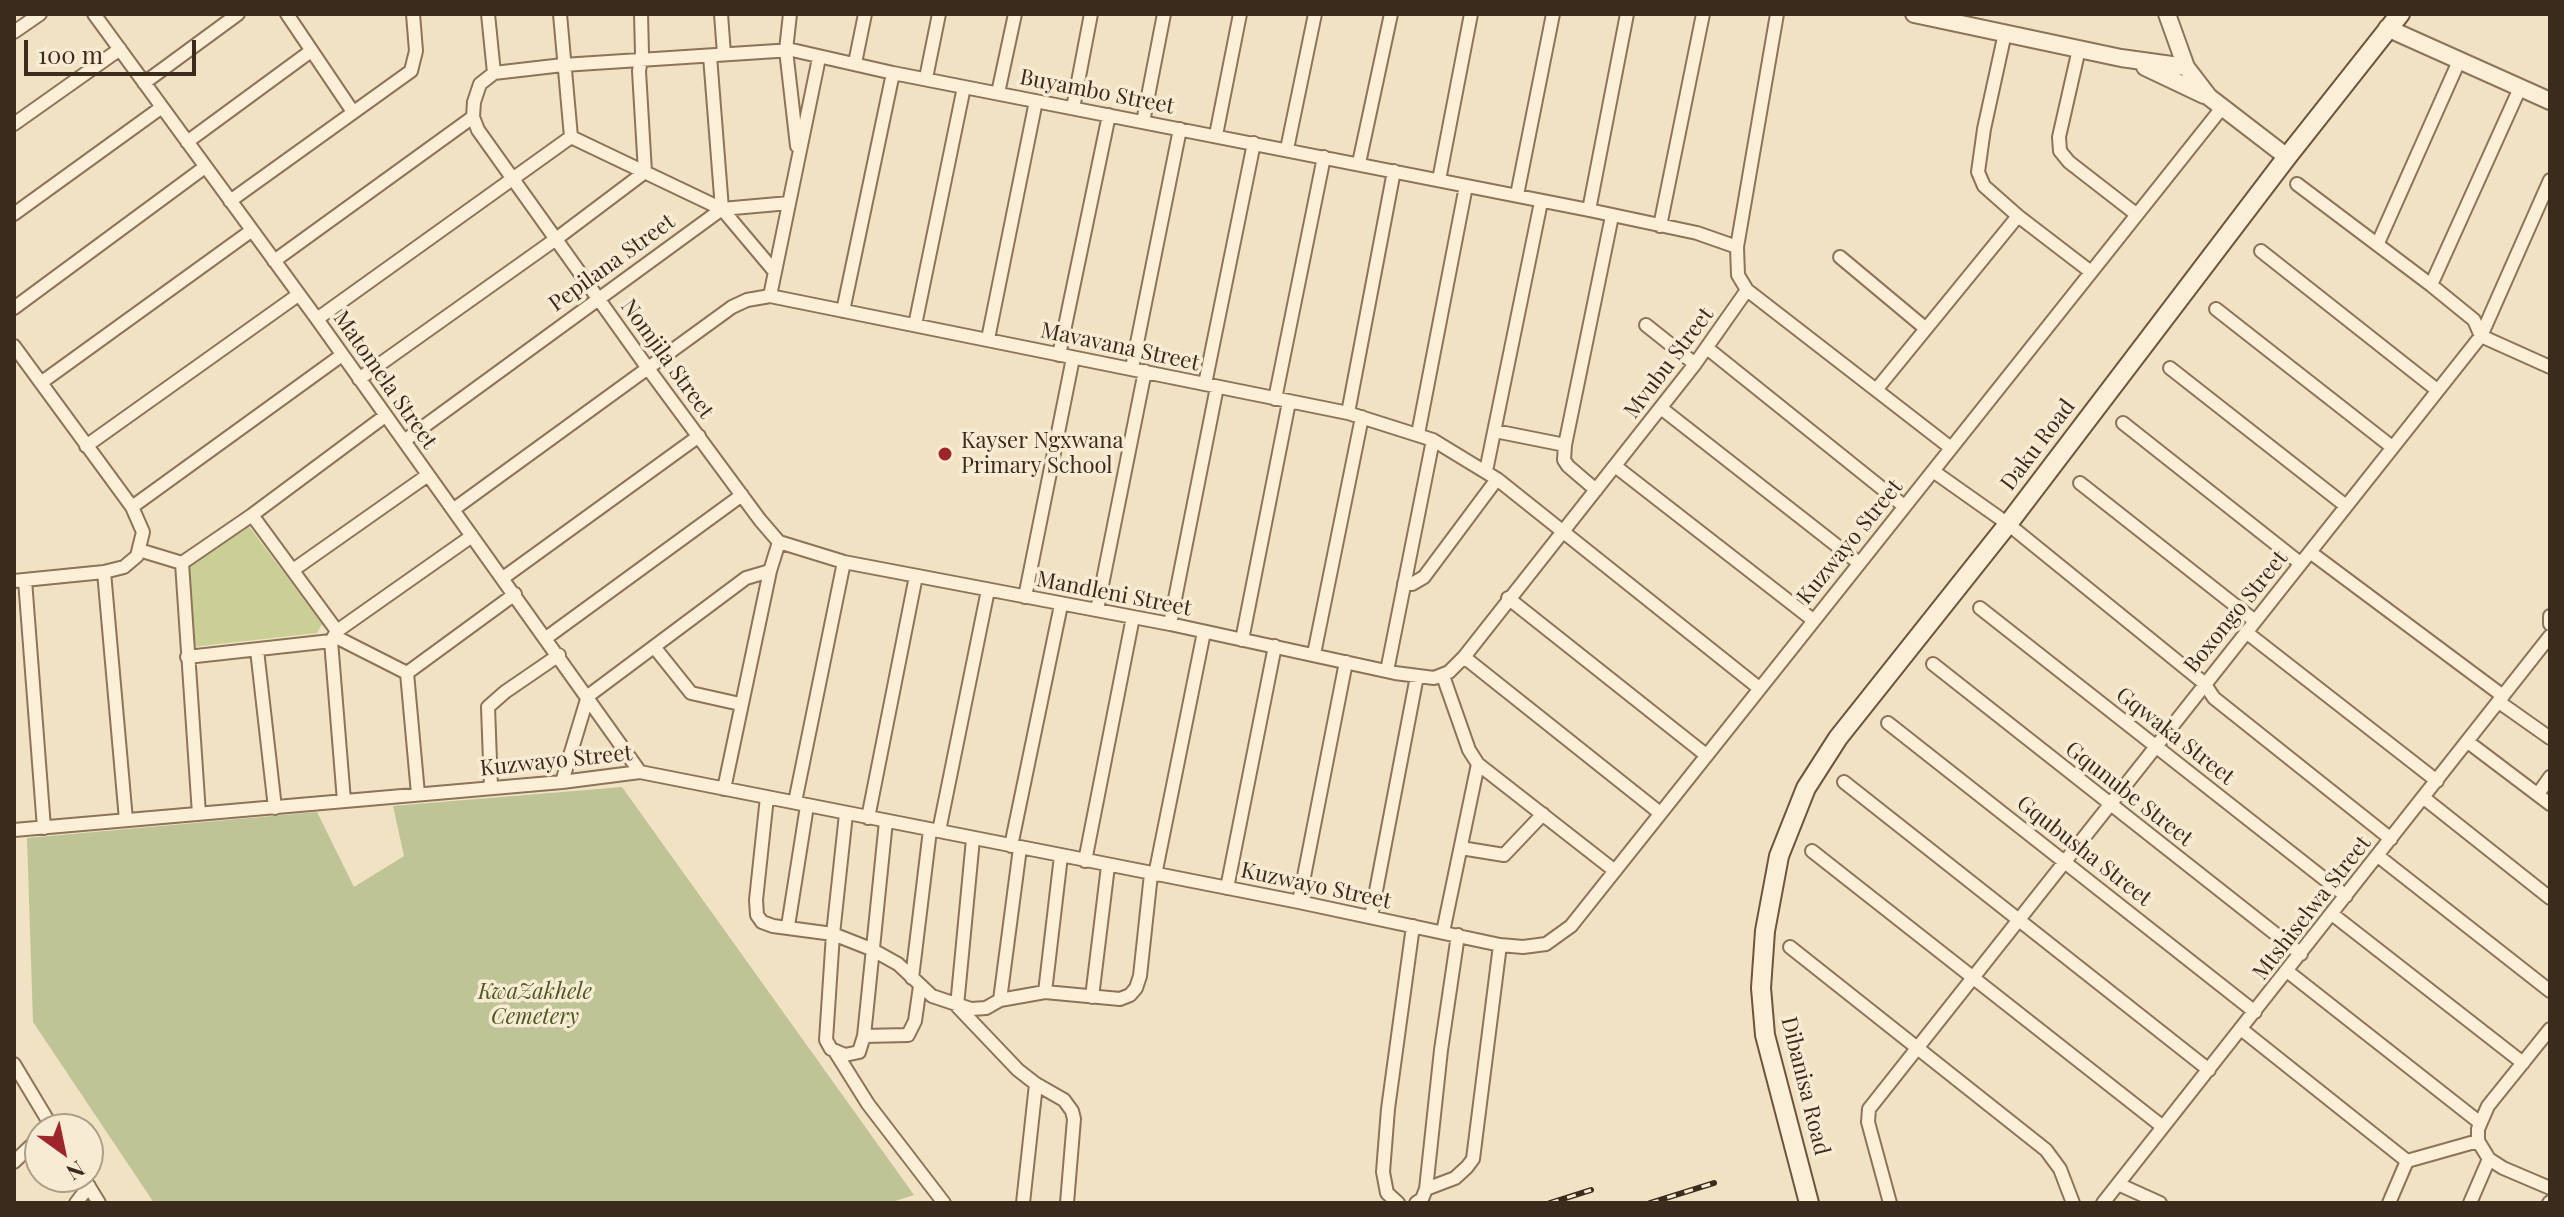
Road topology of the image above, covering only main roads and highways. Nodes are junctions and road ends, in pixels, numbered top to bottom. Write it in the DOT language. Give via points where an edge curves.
graph roads {
  1 [pos="2400,14"];
  2 [pos="1765,931"];
  3 [pos="1809,1203"];
  1 -- 2 [label="main road, Daku Road" via="1838,738 1815,772 1784,838"];
  2 -- 3 [label="main road, Dibanisa Road" via="1765,1035"];
}
